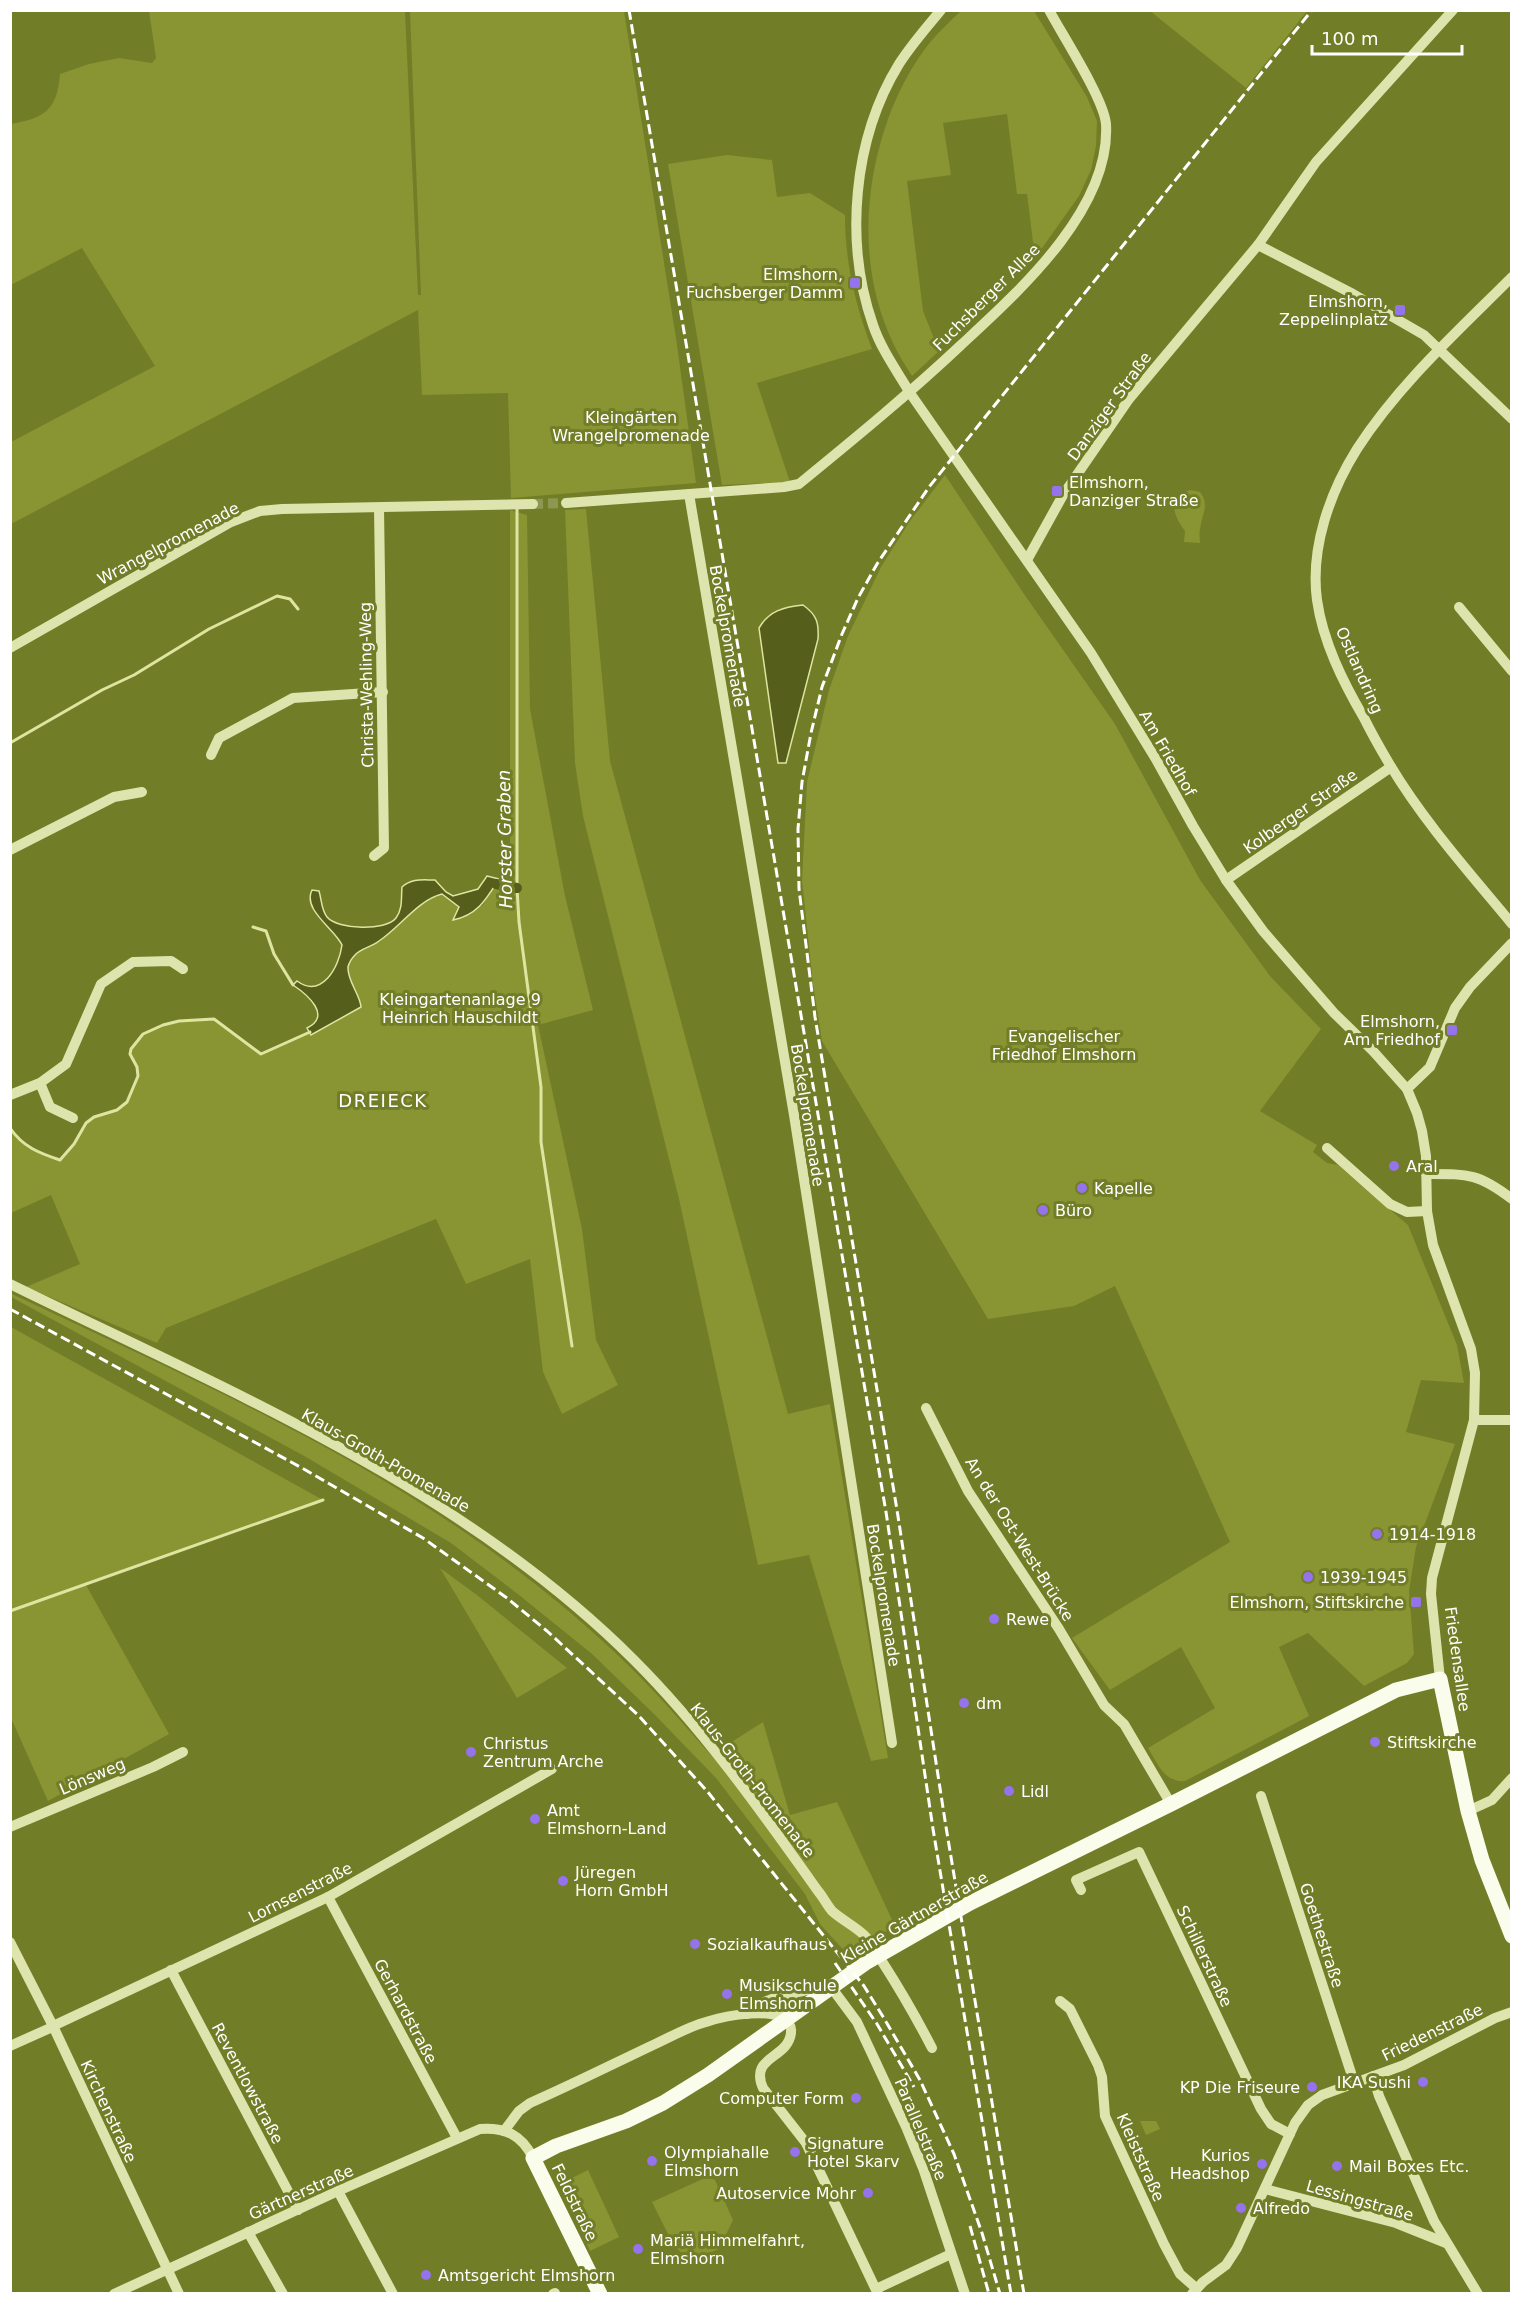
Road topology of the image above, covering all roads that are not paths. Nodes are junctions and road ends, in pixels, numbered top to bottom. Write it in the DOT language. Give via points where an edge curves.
graph roads {
  1 [pos="941,10"];
  2 [pos="1049,10"];
  3 [pos="1453,10"];
  4 [pos="1258,245"];
  5 [pos="1512,276"];
  6 [pos="1440,349"];
  7 [pos="910,393"];
  8 [pos="1512,419"];
  9 [pos="689,494"];
  10 [pos="566,503"];
  11 [pos="533,504"];
  12 [pos="379,508"];
  13 [pos="1026,560"];
  14 [pos="1459,607"];
  15 [pos="10,648"];
  16 [pos="1512,671"];
  17 [pos="383,692"];
  18 [pos="211,755"];
  19 [pos="1391,767"];
  20 [pos="142,792"];
  21 [pos="10,849"];
  22 [pos="374,856"];
  23 [pos="1226,880"];
  24 [pos="1512,924"];
  25 [pos="1512,943"];
  26 [pos="183,969"];
  27 [pos="40,1083"];
  28 [pos="1407,1089"];
  29 [pos="10,1095"];
  30 [pos="1417,1113"];
  31 [pos="73,1118"];
  32 [pos="1327,1148"];
  33 [pos="1426,1174"];
  34 [pos="1512,1199"];
  35 [pos="1427,1211"];
  36 [pos="10,1284"];
  37 [pos="926,1408"];
  38 [pos="1474,1420"];
  39 [pos="1512,1420"];
  40 [pos="1440,1679"];
  41 [pos="892,1743"];
  42 [pos="183,1752"];
  43 [pos="552,1769"];
  44 [pos="1512,1778"];
  45 [pos="1261,1796"];
  46 [pos="1171,1804"];
  47 [pos="1468,1811"];
  48 [pos="10,1827"];
  49 [pos="1081,1890"];
  50 [pos="328,1898"];
  51 [pos="1512,1936"];
  52 [pos="10,1942"];
  53 [pos="171,1970"];
  54 [pos="794,1994"];
  55 [pos="1060,2001"];
  56 [pos="1512,2012"];
  57 [pos="747,2014"];
  58 [pos="781,2017"];
  59 [pos="50,2028"];
  60 [pos="10,2046"];
  61 [pos="932,2048"];
  62 [pos="1373,2076"];
  63 [pos="1354,2082"];
  64 [pos="504,2131"];
  65 [pos="1290,2134"];
  66 [pos="457,2138"];
  67 [pos="533,2158"];
  68 [pos="1265,2189"];
  69 [pos="338,2191"];
  70 [pos="298,2210"];
  71 [pos="248,2232"];
  72 [pos="1446,2242"];
  73 [pos="951,2254"];
  74 [pos="167,2270"];
  75 [pos="877,2291"];
  76 [pos="1194,2291"];
  77 [pos="114,2294"];
  78 [pos="178,2294"];
  79 [pos="283,2294"];
  80 [pos="393,2294"];
  81 [pos="600,2294"];
  82 [pos="965,2294"];
  83 [pos="1478,2294"];
  1 -- 7 [label="street, Am Friedhof" via="898,65 877,109 864,152 858,192 860,267 873,325"];
  2 -- 7 [label="street, Fuchsberger Allee" via="1095,93 1105,120 1106,144 1100,172 1065,236 1041,268"];
  3 -- 4 [label="street, Danziger Straße" via="1316,162"];
  4 -- 6 [label="street" via="1353,294 1424,335"];
  4 -- 13 [label="street, Danziger Straße" via="1129,399 1063,495"];
  5 -- 6 [label="street, Ostlandring"];
  6 -- 8 [label="street"];
  6 -- 19 [label="street, Ostlandring" via="1358,448 1331,499 1317,556 1317,599 1326,638 1349,692"];
  7 -- 9 [label="street, Fuchsberger Allee" via="799,484"];
  7 -- 13 [label="street, Am Friedhof"];
  9 -- 10 [label="street"];
  9 -- 41 [label="street, Bockelpromenade" via="794,1115"];
  11 -- 12 [label="street, Wrangelpromenade"];
  12 -- 15 [label="street, Wrangelpromenade" via="282,509 231,522"];
  12 -- 17 [label="street, Christa-Wehling-Weg"];
  13 -- 23 [label="street, Am Friedhof" via="1105,675"];
  14 -- 16 [label="street"];
  17 -- 18 [label="street" via="293,698 219,738"];
  17 -- 22 [label="street, Christa-Wehling-Weg" via="384,848"];
  19 -- 23 [label="street, Kolberger Straße"];
  19 -- 24 [label="street, Ostlandring"];
  20 -- 21 [label="street" via="114,797"];
  23 -- 28 [label="street, Am Friedhof" via="1263,932"];
  25 -- 28 [label="street" via="1470,987 1455,1008 1430,1067"];
  26 -- 27 [label="street" via="171,961 133,962 101,984 66,1064"];
  27 -- 29 [label="street"];
  27 -- 31 [label="street" via="50,1107"];
  28 -- 30 [label="street, Am Friedhof"];
  30 -- 33 [label="street, Friedensallee"];
  32 -- 35 [label="street" via="1390,1204 1407,1212"];
  33 -- 34 [label="street" via="1475,1176"];
  33 -- 35 [label="street, Friedensallee"];
  35 -- 38 [label="street, Friedensallee" via="1433,1245 1471,1349"];
  36 -- 61 [label="street, Klaus-Groth-Promenade" via="358,1458 468,1524 535,1574 633,1659 701,1734 832,1910 866,1936"];
  37 -- 46 [label="street, An der Ost-West-Brücke" via="968,1491 1104,1705 1124,1724"];
  38 -- 39 [label="street"];
  38 -- 40 [label="street, Friedensallee" via="1432,1578"];
  40 -- 46 [label="main road" via="1396,1690"];
  40 -- 47 [label="main road, Friedensallee"];
  42 -- 48 [label="street, Lönsweg"];
  43 -- 50 [label="street, Lornsenstraße"];
  44 -- 47 [label="street" via="1492,1800"];
  45 -- 63 [label="street, Goethestraße"];
  46 -- 67 [label="main road, Kleine Gärtnerstraße" via="914,1934 842,1979 690,2086 642,2114"];
  47 -- 51 [label="main road, Friedensallee" via="1482,1860"];
  49 -- 65 [label="street, Schillerstraße" via="1076,1880 1139,1852 1261,2109 1271,2124"];
  50 -- 53 [label="street, Lornsenstraße"];
  50 -- 66 [label="street, Gerhardstraße"];
  52 -- 59 [label="street, Kirchenstraße"];
  53 -- 59 [label="street, Lornsenstraße"];
  53 -- 70 [label="street, Reventlowstraße"];
  54 -- 57 [label="street" via="757,2005"];
  54 -- 58 [label="street"];
  54 -- 73 [label="street, Parallelstraße" via="816,1988 834,1991 857,2022 903,2118"];
  55 -- 76 [label="street, Kleiststraße" via="1070,2009 1098,2065 1105,2116 1164,2244"];
  56 -- 62 [label="street, Friedenstraße"];
  57 -- 58 [label="street"];
  57 -- 64 [label="street" via="699,2024 530,2103 519,2110"];
  58 -- 75 [label="street" via="789,2022 790,2039 762,2065 759,2072 764,2088 806,2143"];
  59 -- 60 [label="street, Lornsenstraße"];
  59 -- 74 [label="street, Kirchenstraße"];
  62 -- 63 [label="street, Friedenstraße"];
  62 -- 72 [label="street" via="1413,2175"];
  63 -- 65 [label="street, Friedenstraße" via="1315,2099 1301,2112"];
  64 -- 66 [label="street, Gärtnerstraße" via="480,2129"];
  64 -- 67 [label="street" via="523,2141"];
  65 -- 68 [label="street, Friedenstraße"];
  66 -- 69 [label="street, Gärtnerstraße"];
  67 -- 81 [label="main road, Feldstraße"];
  68 -- 72 [label="street, Lessingstraße" via="1396,2223"];
  68 -- 76 [label="street, Friedenstraße" via="1229,2260"];
  69 -- 70 [label="street, Gärtnerstraße"];
  69 -- 80 [label="street"];
  70 -- 71 [label="street, Gärtnerstraße"];
  71 -- 74 [label="street, Gärtnerstraße"];
  71 -- 79 [label="street"];
  72 -- 83 [label="street"];
  73 -- 75 [label="street"];
  73 -- 82 [label="street, Parallelstraße"];
  74 -- 77 [label="street, Gärtnerstraße"];
  74 -- 78 [label="street, Kirchenstraße"];
}
